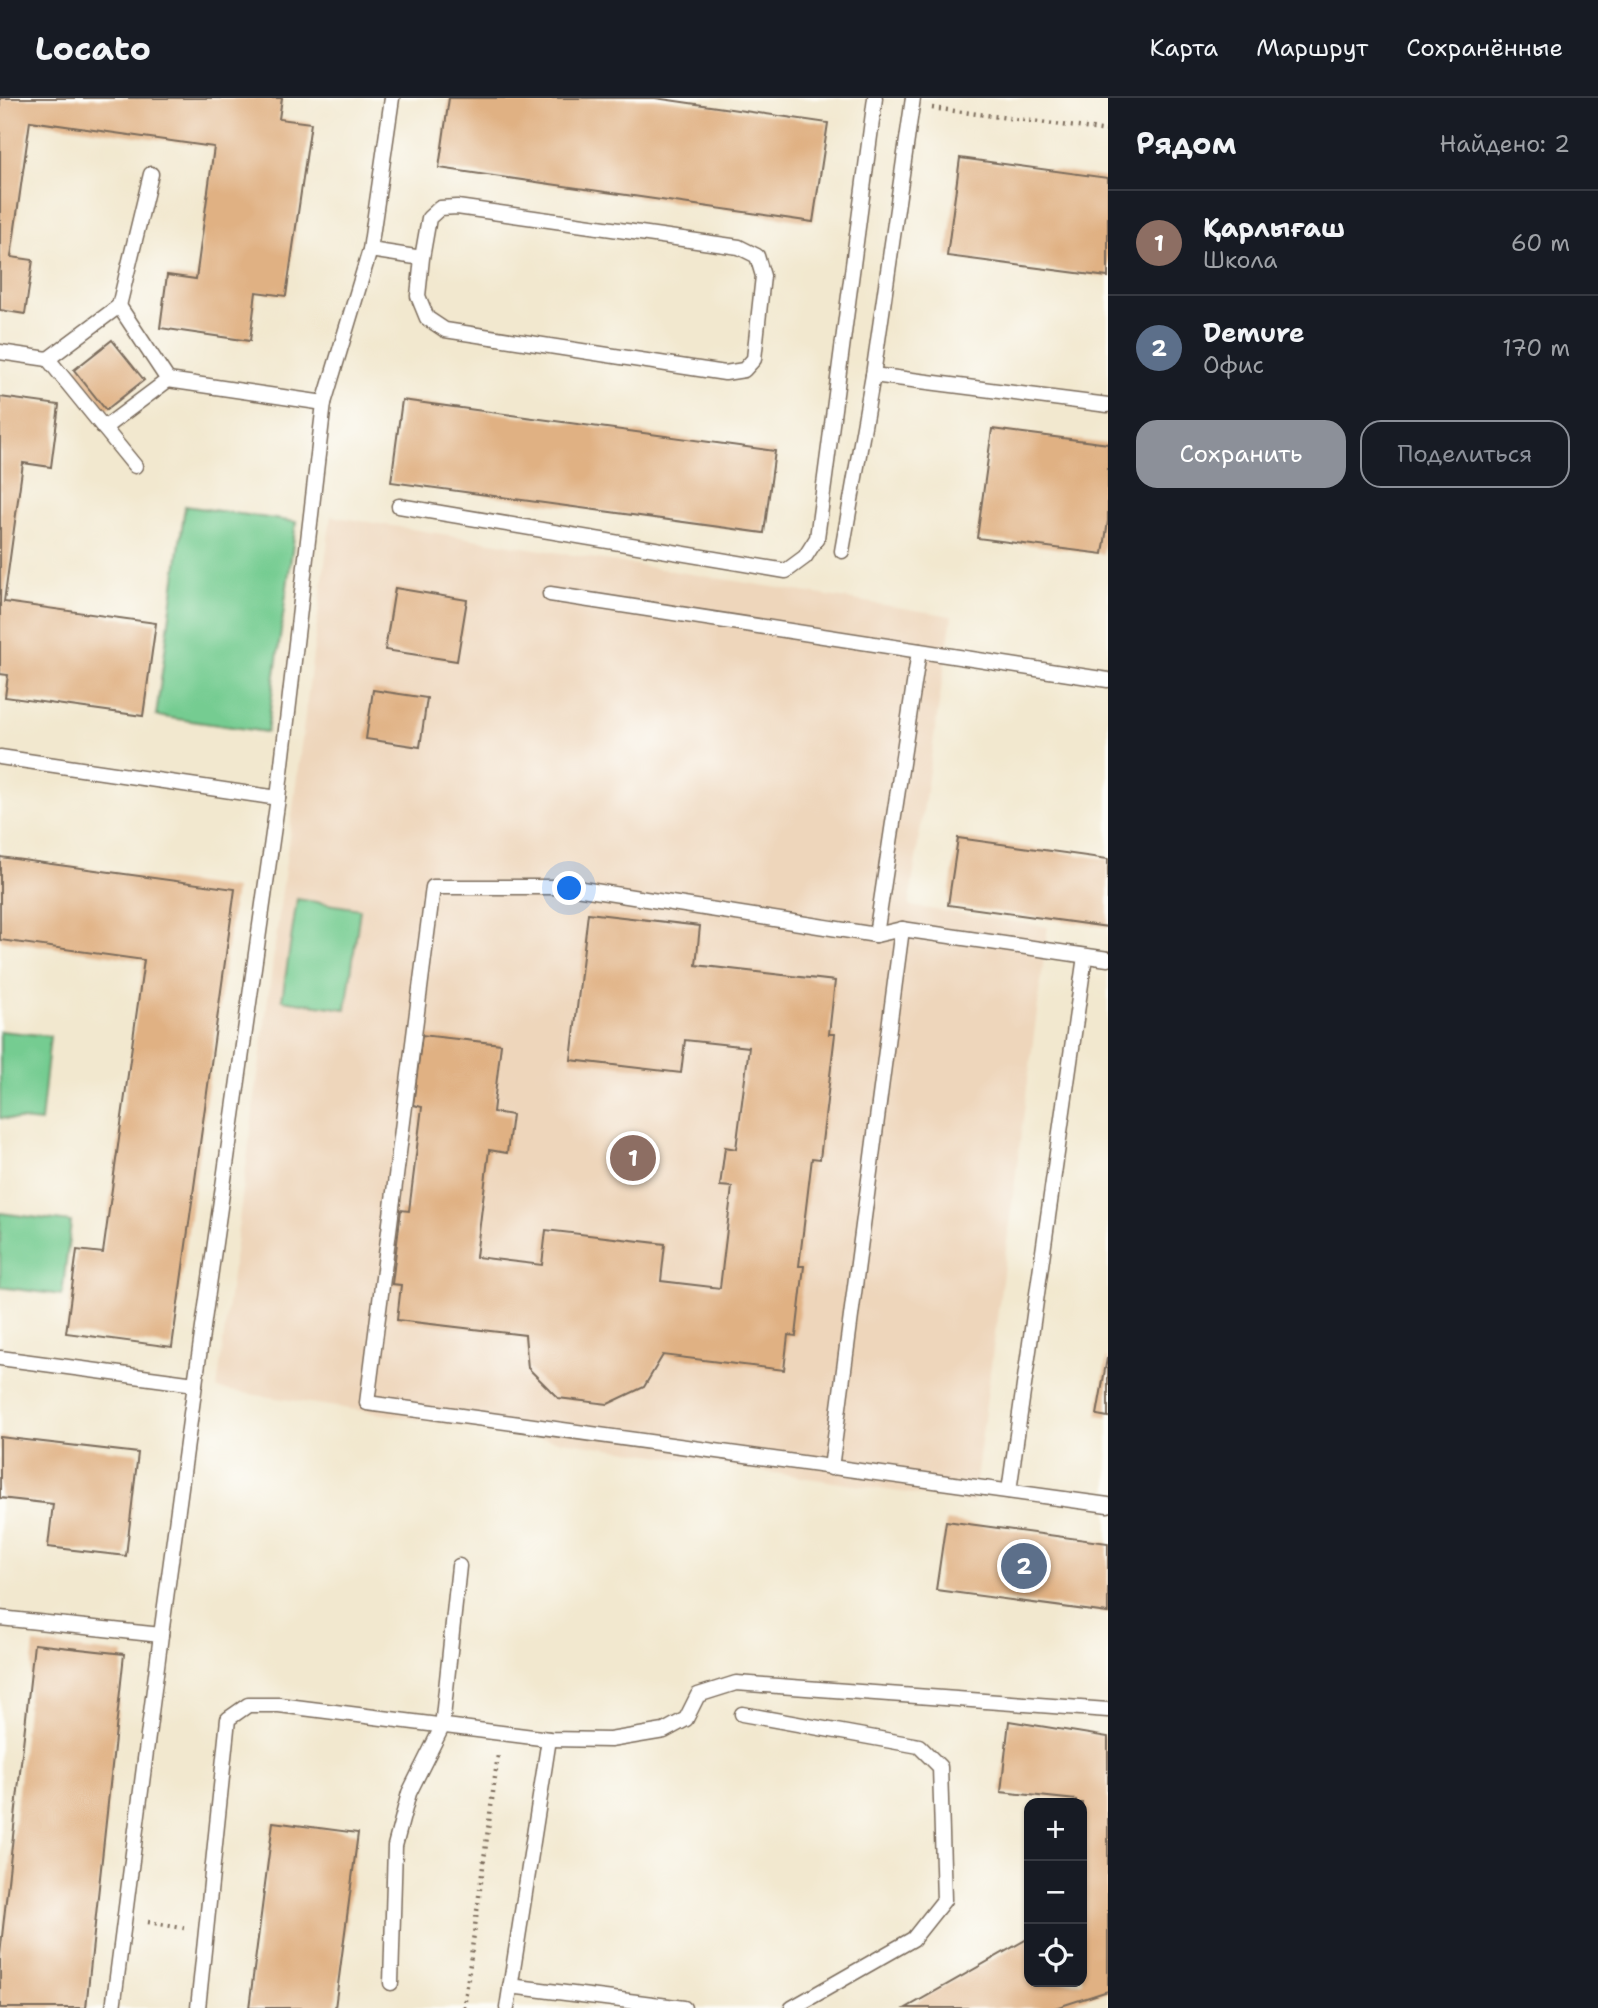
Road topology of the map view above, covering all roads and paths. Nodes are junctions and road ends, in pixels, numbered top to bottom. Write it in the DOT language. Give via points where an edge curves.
graph roads {
  1 [pos="392,98"];
  2 [pos="875,98"];
  3 [pos="912,102"];
  4 [pos="1108,131"];
  5 [pos="151,174"];
  6 [pos="370,250"];
  7 [pos="422,258"];
  8 [pos="119,306"];
  9 [pos="0,352"];
  10 [pos="48,359"];
  11 [pos="873,375"];
  12 [pos="168,380"];
  13 [pos="324,403"];
  14 [pos="1108,405"];
  15 [pos="104,428"];
  16 [pos="135,466"];
  17 [pos="399,506"];
  18 [pos="842,551"];
  19 [pos="550,594"];
  20 [pos="919,651"];
  21 [pos="1108,680"];
  22 [pos="0,757"];
  23 [pos="278,798"];
  24 [pos="902,929"];
  25 [pos="876,935"];
  26 [pos="1085,956"];
  27 [pos="1108,959"];
  28 [pos="0,1358"];
  29 [pos="195,1384"];
  30 [pos="831,1468"];
  31 [pos="1009,1491"];
  32 [pos="1108,1505"];
  33 [pos="459,1566"];
  34 [pos="0,1618"];
  35 [pos="161,1635"];
  36 [pos="1108,1710"];
  37 [pos="742,1714"];
  38 [pos="442,1727"];
  39 [pos="501,1734"];
  40 [pos="549,1739"];
  41 [pos="124,1919"];
  42 [pos="206,1931"];
  43 [pos="391,1983"];
  44 [pos="510,1986"];
  45 [pos="113,2008"];
  46 [pos="198,2008"];
  47 [pos="464,2008"];
  48 [pos="507,2008"];
  49 [pos="684,2008"];
  50 [pos="792,2008"];
  1 -- 6 [label="lane"];
  2 -- 17 [label="lane" via="817,538 805,557 786,571"];
  3 -- 4 [label="path"];
  3 -- 11 [label="lane"];
  5 -- 8 [label="lane"];
  6 -- 7 [label="lane"];
  6 -- 13 [label="lane"];
  7 -- 7 [label="lane" via="429,218 440,208 457,207 739,247 757,256 763,276 754,359 744,370 725,373 445,330 427,318 418,296"];
  8 -- 10 [label="lane"];
  8 -- 12 [label="lane"];
  9 -- 10 [label="lane"];
  10 -- 15 [label="lane"];
  11 -- 14 [label="lane"];
  11 -- 18 [label="lane"];
  12 -- 13 [label="lane"];
  12 -- 15 [label="lane"];
  13 -- 23 [label="lane"];
  15 -- 16 [label="lane"];
  19 -- 20 [label="lane"];
  20 -- 21 [label="lane"];
  20 -- 25 [label="lane"];
  22 -- 23 [label="lane"];
  23 -- 29 [label="lane"];
  24 -- 25 [label="lane"];
  24 -- 26 [label="lane"];
  24 -- 30 [label="lane"];
  25 -- 30 [label="lane" via="569,887 433,887 367,1403"];
  26 -- 27 [label="lane"];
  26 -- 31 [label="lane"];
  28 -- 29 [label="lane"];
  29 -- 35 [label="lane"];
  30 -- 31 [label="lane"];
  31 -- 32 [label="lane"];
  33 -- 38 [label="lane"];
  34 -- 35 [label="lane"];
  35 -- 41 [label="lane"];
  36 -- 40 [label="lane" via="736,1682 698,1695 686,1719 664,1731 610,1741"];
  37 -- 50 [label="lane" via="919,1746 940,1767 944,1900 913,1939"];
  38 -- 39 [label="lane"];
  38 -- 42 [label="lane" via="279,1705 248,1704 228,1719"];
  38 -- 43 [label="lane" via="409,1793 395,1846"];
  39 -- 40 [label="lane"];
  39 -- 47 [label="path"];
  40 -- 44 [label="lane"];
  41 -- 42 [label="path"];
  41 -- 45 [label="lane"];
  42 -- 46 [label="lane"];
  44 -- 48 [label="lane"];
  44 -- 49 [label="lane"];
}
